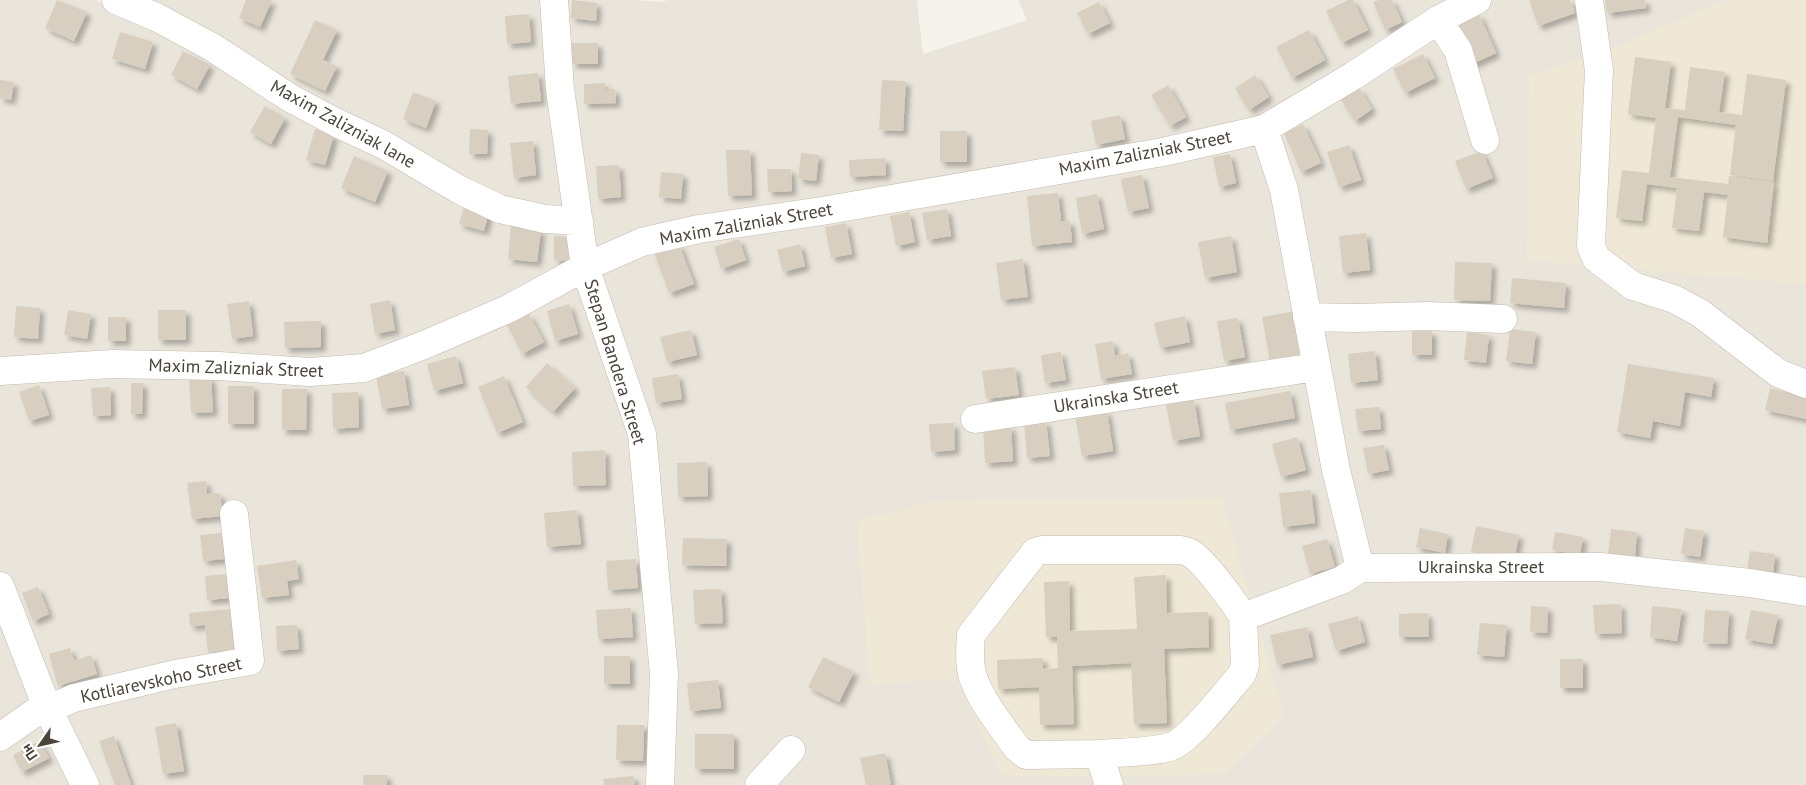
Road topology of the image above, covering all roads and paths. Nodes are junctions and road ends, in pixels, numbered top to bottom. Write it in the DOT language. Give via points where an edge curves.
graph roads {
  1 [pos="116,0"];
  2 [pos="554,0"];
  3 [pos="1478,0"];
  4 [pos="1588,0"];
  5 [pos="1438,20"];
  6 [pos="1264,129"];
  7 [pos="1485,140"];
  8 [pos="579,221"];
  9 [pos="585,267"];
  10 [pos="1307,317"];
  11 [pos="1502,319"];
  12 [pos="1316,367"];
  13 [pos="0,371"];
  14 [pos="1806,384"];
  15 [pos="975,419"];
  16 [pos="234,514"];
  17 [pos="1360,568"];
  18 [pos="0,586"];
  19 [pos="1806,592"];
  20 [pos="1243,617"];
  21 [pos="46,705"];
  22 [pos="0,737"];
  23 [pos="791,750"];
  24 [pos="1099,754"];
  25 [pos="85,785"];
  26 [pos="660,785"];
  27 [pos="759,785"];
  28 [pos="1109,785"];
  1 -- 8 [label="street, Maxim Zalizniak lane" via="212,47 290,98 384,145 460,190 500,208 545,219"];
  2 -- 8 [label="street, Stepan Bandera Street" via="560,89"];
  3 -- 5 [label="street, Maxim Zalizniak Street"];
  4 -- 14 [label="street" via="1599,70 1591,246 1596,258 1633,286 1674,299 1700,313 1778,373"];
  5 -- 6 [label="street, Maxim Zalizniak Street" via="1354,76"];
  5 -- 7 [label="street" via="1458,50"];
  6 -- 9 [label="street, Maxim Zalizniak Street" via="1154,153 822,211 699,229 642,242"];
  6 -- 10 [label="street" via="1284,190"];
  8 -- 9 [label="street, Stepan Bandera Street"];
  9 -- 13 [label="street, Maxim Zalizniak Street" via="508,309 364,368 310,372 112,364"];
  9 -- 26 [label="street, Stepan Bandera Street" via="642,434 664,674"];
  10 -- 11 [label="street"];
  10 -- 12 [label="street"];
  12 -- 15 [label="street, Ukrainska Street"];
  12 -- 17 [label="street"];
  16 -- 21 [label="street, Kotliarevskoho Street" via="250,661 175,674"];
  17 -- 19 [label="street, Ukrainska Street" via="1601,566"];
  17 -- 20 [label="street" via="1342,580"];
  18 -- 21 [label="street"];
  20 -- 24 [label="street" via="1245,666 1242,674 1186,738 1173,746 1157,749"];
  20 -- 24 [label="street" via="1192,553 1181,550 1035,552 970,635 972,673 979,693 1017,748 1026,755"];
  21 -- 22 [label="street"];
  21 -- 25 [label="street"];
  23 -- 27 [label="street"];
  24 -- 28 [label="street"];
}
